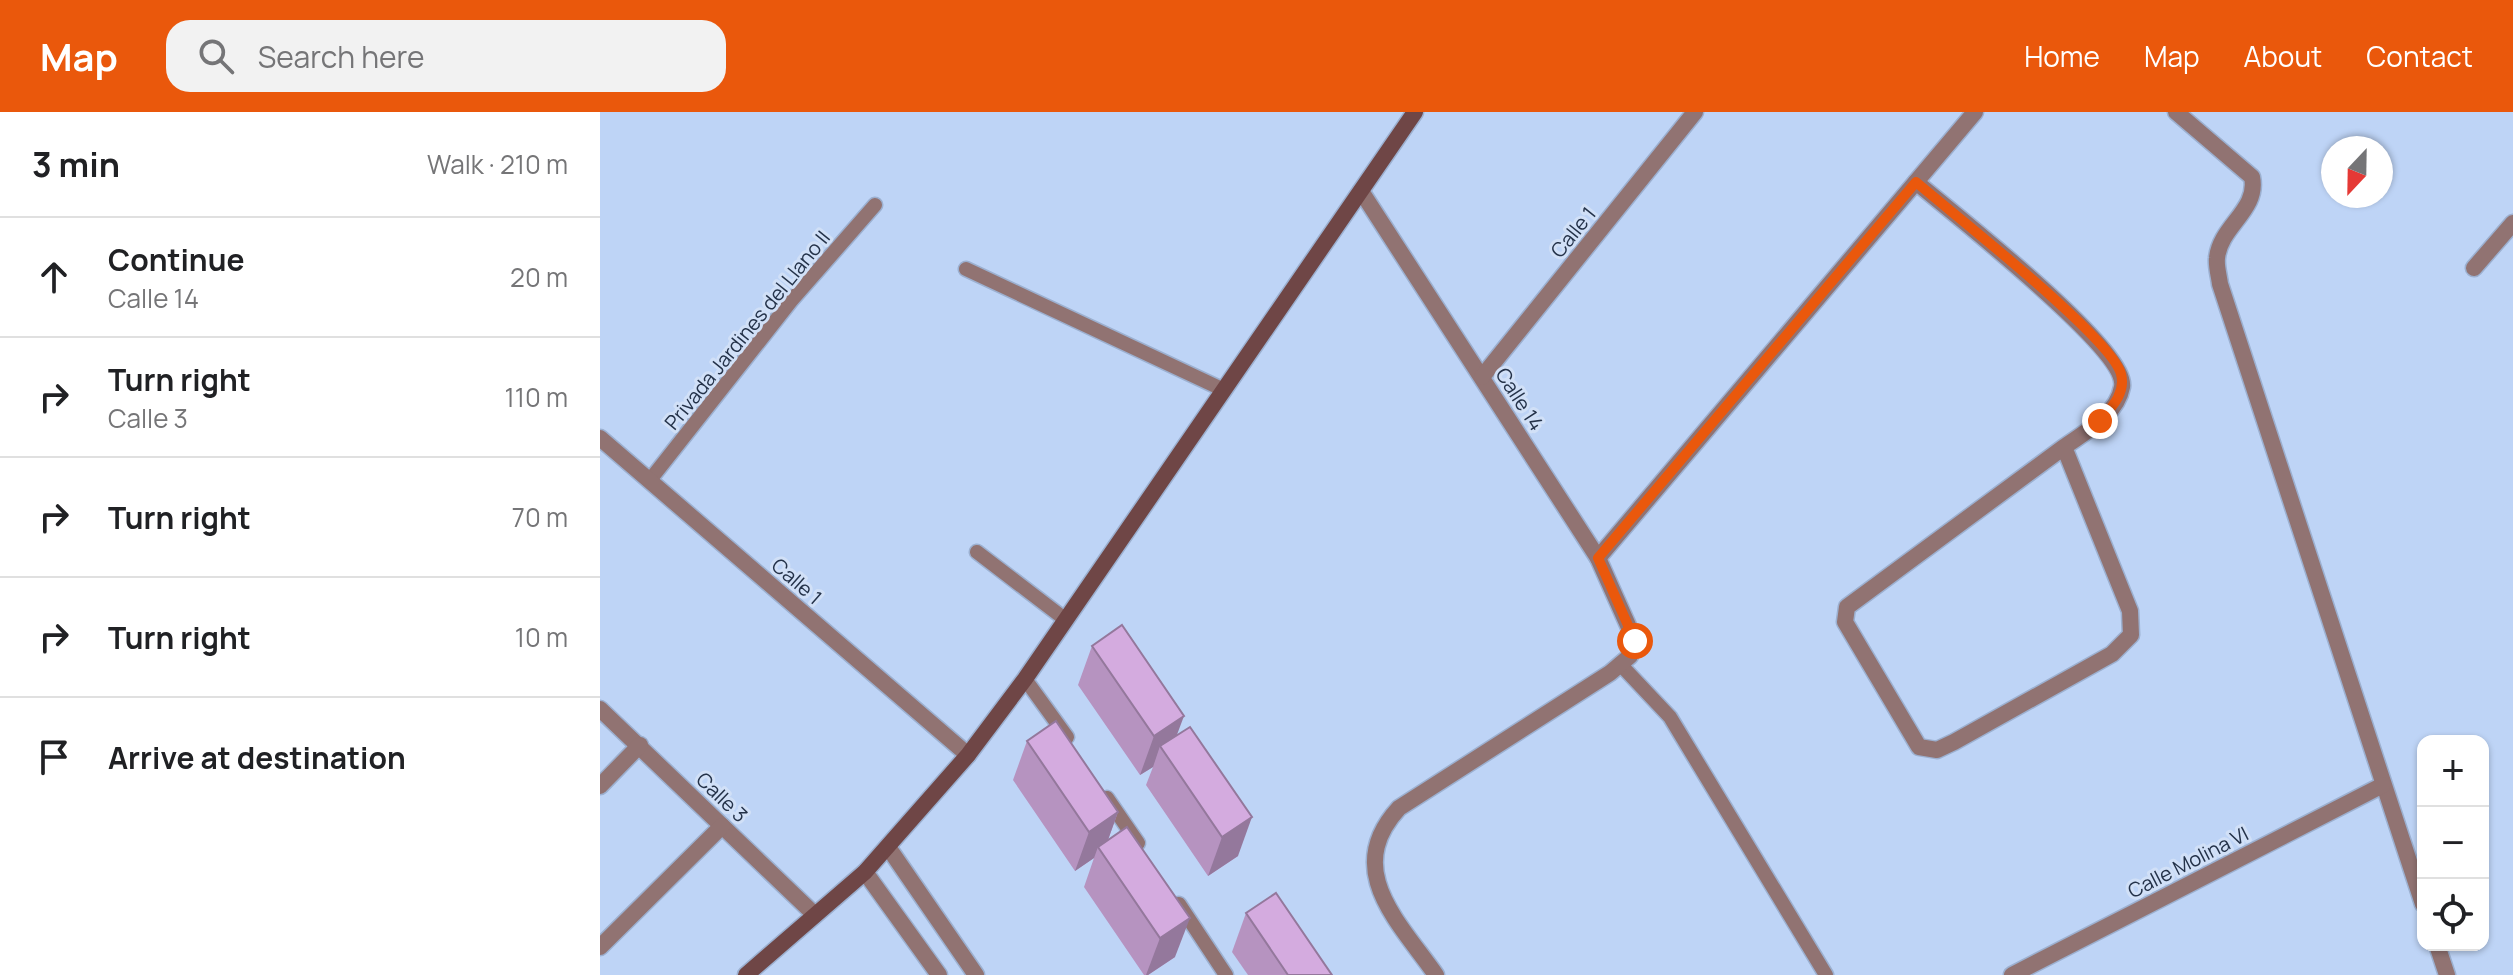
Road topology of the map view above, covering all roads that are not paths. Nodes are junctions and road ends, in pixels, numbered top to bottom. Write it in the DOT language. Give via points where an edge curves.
graph roads {
  1 [pos="1415,112"];
  2 [pos="1695,112"];
  3 [pos="1975,112"];
  4 [pos="2176,112"];
  5 [pos="1916,182"];
  6 [pos="1361,191"];
  7 [pos="875,205"];
  8 [pos="2513,223"];
  9 [pos="2474,268"];
  10 [pos="966,269"];
  11 [pos="1482,377"];
  12 [pos="1224,390"];
  13 [pos="600,438"];
  14 [pos="2064,447"];
  15 [pos="650,480"];
  16 [pos="977,552"];
  17 [pos="1598,558"];
  18 [pos="1066,620"];
  19 [pos="1620,664"];
  20 [pos="1025,679"];
  21 [pos="600,709"];
  22 [pos="640,745"];
  23 [pos="968,755"];
  24 [pos="1079,756"];
  25 [pos="1097,782"];
  26 [pos="2383,785"];
  27 [pos="600,786"];
  28 [pos="722,826"];
  29 [pos="888,847"];
  30 [pos="1148,859"];
  31 [pos="865,872"];
  32 [pos="1166,885"];
  33 [pos="2417,886"];
  34 [pos="815,915"];
  35 [pos="600,947"];
  36 [pos="2439,951"];
  37 [pos="746,975"];
  38 [pos="939,975"];
  39 [pos="976,975"];
  40 [pos="1226,975"];
  41 [pos="1436,975"];
  42 [pos="1826,975"];
  43 [pos="2012,975"];
  44 [pos="2447,975"];
  1 -- 6 [label="main road"];
  2 -- 11 [label="street, Calle 1"];
  3 -- 5 [label="street"];
  4 -- 26 [label="street" via="2252,177 2250,203 2229,230 2217,258 2220,284"];
  5 -- 14 [label="street" via="2078,321 2121,371 2123,386 2115,403"];
  5 -- 17 [label="street"];
  6 -- 11 [label="street, Calle 14"];
  6 -- 12 [label="main road"];
  7 -- 15 [label="lane, Privada Jardines del Llano II" via="791,301"];
  8 -- 9 [label="street"];
  10 -- 12 [label="lane"];
  11 -- 17 [label="street, Calle 14"];
  12 -- 18 [label="main road"];
  13 -- 15 [label="street, Calle 1"];
  14 -- 14 [label="street" via="1847,607 1845,622 1919,747 1937,750 1954,742 2112,654 2131,635 2130,611"];
  15 -- 23 [label="street, Calle 1"];
  16 -- 18 [label="lane"];
  17 -- 19 [label="street, Calle 14" via="1634,635 1633,651"];
  18 -- 20 [label="main road"];
  19 -- 41 [label="street" via="1399,808 1387,824 1374,856 1377,883 1383,900"];
  19 -- 42 [label="lane" via="1670,717"];
  20 -- 23 [label="main road"];
  20 -- 24 [label="lane"];
  21 -- 22 [label="street, Calle 3"];
  22 -- 27 [label="street"];
  22 -- 28 [label="street, Calle 3"];
  23 -- 29 [label="main road"];
  25 -- 30 [label="lane"];
  26 -- 33 [label="street"];
  26 -- 43 [label="street, Calle Molina VI"];
  28 -- 34 [label="street, Calle 3"];
  28 -- 35 [label="street"];
  29 -- 31 [label="main road"];
  29 -- 39 [label="street"];
  31 -- 34 [label="main road"];
  31 -- 38 [label="street"];
  32 -- 40 [label="lane"];
  34 -- 37 [label="main road"];
  36 -- 44 [label="street"];
}
